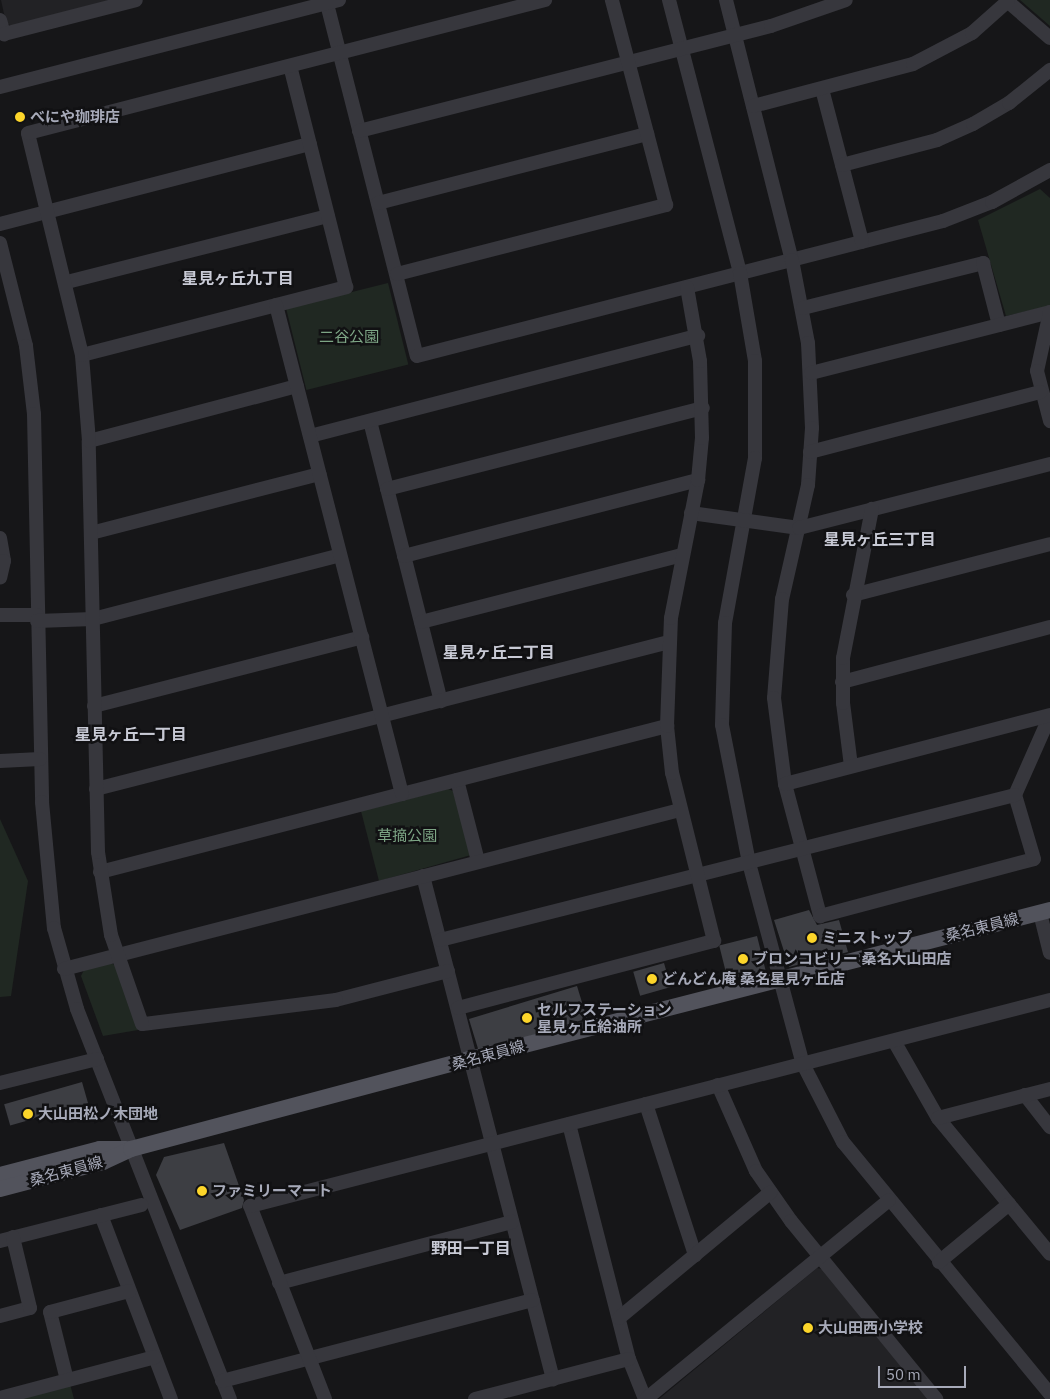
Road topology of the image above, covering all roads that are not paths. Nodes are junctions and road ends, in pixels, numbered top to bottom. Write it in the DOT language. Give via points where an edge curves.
graph roads {
  1 [pos="136,0"];
  2 [pos="545,0"];
  3 [pos="612,0"];
  4 [pos="670,0"];
  5 [pos="726,0"];
  6 [pos="846,0"];
  7 [pos="330,1"];
  8 [pos="1007,1"];
  9 [pos="0,20"];
  10 [pos="734,35"];
  11 [pos="1050,38"];
  12 [pos="682,48"];
  13 [pos="340,53"];
  14 [pos="629,62"];
  15 [pos="290,66"];
  16 [pos="1050,70"];
  17 [pos="0,87"];
  18 [pos="822,89"];
  19 [pos="753,106"];
  20 [pos="360,131"];
  21 [pos="647,134"];
  22 [pos="310,144"];
  23 [pos="842,165"];
  24 [pos="1050,170"];
  25 [pos="378,203"];
  26 [pos="48,211"];
  27 [pos="328,216"];
  28 [pos="0,224"];
  29 [pos="862,242"];
  30 [pos="0,243"];
  31 [pos="792,260"];
  32 [pos="740,273"];
  33 [pos="397,274"];
  34 [pos="67,282"];
  35 [pos="687,287"];
  36 [pos="276,305"];
  37 [pos="803,308"];
  38 [pos="999,325"];
  39 [pos="698,336"];
  40 [pos="82,355"];
  41 [pos="811,373"];
  42 [pos="298,386"];
  43 [pos="1040,392"];
  44 [pos="703,408"];
  45 [pos="370,421"];
  46 [pos="1050,421"];
  47 [pos="310,436"];
  48 [pos="89,440"];
  49 [pos="810,452"];
  50 [pos="1050,464"];
  51 [pos="319,474"];
  52 [pos="698,480"];
  53 [pos="387,489"];
  54 [pos="872,509"];
  55 [pos="691,513"];
  56 [pos="745,520"];
  57 [pos="799,528"];
  58 [pos="91,533"];
  59 [pos="0,538"];
  60 [pos="1050,544"];
  61 [pos="340,555"];
  62 [pos="682,555"];
  63 [pos="404,556"];
  64 [pos="0,578"];
  65 [pos="853,595"];
  66 [pos="0,615"];
  67 [pos="37,618"];
  68 [pos="93,620"];
  69 [pos="422,622"];
  70 [pos="1050,627"];
  71 [pos="362,638"];
  72 [pos="669,642"];
  73 [pos="842,682"];
  74 [pos="441,701"];
  75 [pos="94,706"];
  76 [pos="1050,715"];
  77 [pos="382,716"];
  78 [pos="667,726"];
  79 [pos="40,759"];
  80 [pos="0,761"];
  81 [pos="851,766"];
  82 [pos="457,780"];
  83 [pos="785,784"];
  84 [pos="96,788"];
  85 [pos="402,794"];
  86 [pos="1015,796"];
  87 [pos="680,810"];
  88 [pos="801,847"];
  89 [pos="478,861"];
  90 [pos="749,863"];
  91 [pos="100,872"];
  92 [pos="423,876"];
  93 [pos="697,876"];
  94 [pos="1045,912"];
  95 [pos="440,940"];
  96 [pos="1050,953"];
  97 [pos="116,955"];
  98 [pos="64,969"];
  99 [pos="448,971"];
  100 [pos="781,979"];
  101 [pos="1050,1000"];
  102 [pos="458,1008"];
  103 [pos="894,1041"];
  104 [pos="97,1059"];
  105 [pos="470,1059"];
  106 [pos="803,1064"];
  107 [pos="0,1083"];
  108 [pos="718,1085"];
  109 [pos="1050,1089"];
  110 [pos="1025,1096"];
  111 [pos="646,1104"];
  112 [pos="938,1118"];
  113 [pos="569,1124"];
  114 [pos="1050,1127"];
  115 [pos="492,1144"];
  116 [pos="131,1149"];
  117 [pos="0,1175"];
  118 [pos="0,1189"];
  119 [pos="771,1192"];
  120 [pos="889,1200"];
  121 [pos="1009,1204"];
  122 [pos="141,1205"];
  123 [pos="101,1216"];
  124 [pos="512,1222"];
  125 [pos="6,1239"];
  126 [pos="1050,1254"];
  127 [pos="695,1255"];
  128 [pos="820,1258"];
  129 [pos="939,1262"];
  130 [pos="279,1283"];
  131 [pos="129,1292"];
  132 [pos="533,1300"];
  133 [pos="0,1316"];
  134 [pos="619,1318"];
  135 [pos="155,1357"];
  136 [pos="309,1358"];
  137 [pos="629,1358"];
  138 [pos="553,1379"];
  139 [pos="67,1380"];
  140 [pos="222,1381"];
  141 [pos="1050,1394"];
  142 [pos="0,1398"];
  143 [pos="171,1399"];
  144 [pos="230,1399"];
  145 [pos="325,1399"];
  146 [pos="475,1399"];
  147 [pos="646,1399"];
  148 [pos="936,1399"];
  1 -- 9 [label="street" via="4,34"];
  2 -- 13 [label="street"];
  3 -- 14 [label="street"];
  4 -- 12 [label="street"];
  5 -- 10 [label="street"];
  6 -- 10 [label="street"];
  7 -- 13 [label="street"];
  7 -- 17 [label="street"];
  8 -- 11 [label="street"];
  8 -- 18 [label="street" via="972,33 936,54"];
  10 -- 12 [label="street"];
  10 -- 19 [label="street"];
  12 -- 14 [label="street"];
  12 -- 32 [label="street"];
  13 -- 15 [label="street"];
  13 -- 20 [label="street"];
  14 -- 20 [label="street"];
  14 -- 21 [label="street"];
  15 -- 22 [label="street"];
  15 -- 26 [label="street" via="28,133"];
  16 -- 23 [label="street" via="1009,103 974,124 936,140"];
  18 -- 19 [label="street"];
  18 -- 23 [label="street"];
  19 -- 31 [label="street"];
  20 -- 25 [label="street"];
  21 -- 25 [label="street"];
  21 -- 33 [label="street" via="666,205"];
  22 -- 26 [label="street"];
  22 -- 27 [label="street"];
  23 -- 29 [label="street"];
  24 -- 29 [label="street" via="963,214"];
  25 -- 33 [label="street"];
  26 -- 28 [label="street"];
  26 -- 34 [label="street"];
  27 -- 34 [label="street"];
  27 -- 36 [label="street" via="346,287"];
  29 -- 31 [label="street"];
  30 -- 67 [label="street" via="26,346 31,386"];
  31 -- 32 [label="street"];
  31 -- 37 [label="street"];
  32 -- 35 [label="street"];
  32 -- 56 [label="street" via="758,394 753,482"];
  33 -- 35 [label="street" via="418,356"];
  34 -- 40 [label="street"];
  35 -- 39 [label="street"];
  36 -- 40 [label="street"];
  36 -- 42 [label="street"];
  37 -- 38 [label="street" via="983,263"];
  37 -- 41 [label="street"];
  38 -- 41 [label="street"];
  38 -- 43 [label="street" via="1050,312 1040,354"];
  39 -- 44 [label="street"];
  39 -- 45 [label="street"];
  40 -- 48 [label="street"];
  41 -- 49 [label="street"];
  42 -- 47 [label="street"];
  42 -- 48 [label="street"];
  43 -- 46 [label="street"];
  43 -- 49 [label="street"];
  44 -- 52 [label="street"];
  44 -- 53 [label="street"];
  45 -- 47 [label="street"];
  45 -- 53 [label="street"];
  47 -- 51 [label="street"];
  48 -- 58 [label="street"];
  49 -- 57 [label="street"];
  50 -- 54 [label="street"];
  51 -- 58 [label="street"];
  51 -- 61 [label="street"];
  52 -- 55 [label="street"];
  52 -- 63 [label="street"];
  53 -- 63 [label="street"];
  54 -- 57 [label="street"];
  54 -- 65 [label="street"];
  55 -- 56 [label="street"];
  55 -- 62 [label="street"];
  56 -- 57 [label="street"];
  56 -- 90 [label="street" via="725,623 722,686 727,764"];
  57 -- 83 [label="street" via="782,599 775,658 774,698"];
  58 -- 68 [label="street"];
  59 -- 64 [label="street" via="4,561"];
  60 -- 65 [label="street"];
  61 -- 68 [label="street"];
  61 -- 71 [label="street"];
  62 -- 69 [label="street"];
  62 -- 72 [label="street"];
  63 -- 69 [label="street"];
  65 -- 73 [label="street"];
  66 -- 67 [label="street"];
  67 -- 68 [label="street"];
  67 -- 79 [label="street"];
  68 -- 75 [label="street"];
  69 -- 74 [label="street"];
  70 -- 73 [label="street"];
  71 -- 75 [label="street"];
  71 -- 77 [label="street"];
  72 -- 74 [label="street"];
  72 -- 78 [label="street"];
  73 -- 81 [label="street"];
  74 -- 77 [label="street"];
  75 -- 84 [label="street"];
  76 -- 81 [label="street"];
  76 -- 86 [label="street"];
  77 -- 84 [label="street"];
  77 -- 85 [label="street"];
  78 -- 82 [label="street"];
  78 -- 87 [label="street"];
  79 -- 80 [label="street"];
  79 -- 98 [label="street" via="48,890"];
  81 -- 83 [label="street"];
  82 -- 85 [label="street"];
  82 -- 89 [label="street"];
  83 -- 88 [label="street"];
  84 -- 91 [label="street"];
  85 -- 91 [label="street"];
  86 -- 88 [label="street"];
  86 -- 88 [label="street" via="1034,860 820,916"];
  87 -- 89 [label="street"];
  87 -- 93 [label="street"];
  88 -- 90 [label="street"];
  89 -- 92 [label="street"];
  90 -- 93 [label="street"];
  90 -- 100 [label="street"];
  91 -- 97 [label="street"];
  92 -- 95 [label="street"];
  92 -- 97 [label="street"];
  93 -- 95 [label="street"];
  93 -- 102 [label="street" via="714,941"];
  94 -- 96 [label="street"];
  94 -- 100 [label="main road, 桑名東員線"];
  95 -- 99 [label="street"];
  97 -- 98 [label="street"];
  97 -- 99 [label="street" via="142,1024 336,1000"];
  98 -- 104 [label="street"];
  99 -- 102 [label="street"];
  100 -- 105 [label="main road, 桑名東員線"];
  100 -- 106 [label="street"];
  101 -- 103 [label="street"];
  102 -- 105 [label="street"];
  103 -- 106 [label="street"];
  103 -- 112 [label="street"];
  104 -- 107 [label="street"];
  104 -- 116 [label="street"];
  105 -- 115 [label="street"];
  105 -- 116 [label="main road, 桑名東員線"];
  106 -- 108 [label="street"];
  106 -- 120 [label="street" via="829,1120"];
  108 -- 111 [label="street"];
  108 -- 119 [label="street" via="756,1171"];
  109 -- 110 [label="street"];
  110 -- 112 [label="street"];
  110 -- 114 [label="street"];
  111 -- 113 [label="street"];
  111 -- 127 [label="street"];
  112 -- 121 [label="street"];
  113 -- 115 [label="street"];
  113 -- 134 [label="street"];
  115 -- 124 [label="street"];
  115 -- 130 [label="street" via="250,1206"];
  116 -- 117 [label="main road, 桑名東員線" via="100,1149"];
  116 -- 118 [label="main road, 桑名東員線" via="103,1162"];
  116 -- 140 [label="street"];
  119 -- 127 [label="street"];
  119 -- 128 [label="street"];
  120 -- 128 [label="street"];
  120 -- 129 [label="street"];
  121 -- 126 [label="street"];
  121 -- 129 [label="street"];
  122 -- 123 [label="street"];
  123 -- 125 [label="street"];
  123 -- 131 [label="street"];
  124 -- 130 [label="street"];
  124 -- 132 [label="street"];
  125 -- 133 [label="street" via="30,1308"];
  127 -- 134 [label="street"];
  128 -- 147 [label="street"];
  128 -- 148 [label="street"];
  129 -- 141 [label="street"];
  130 -- 136 [label="street"];
  131 -- 135 [label="street"];
  131 -- 139 [label="street" via="50,1312"];
  132 -- 136 [label="street"];
  132 -- 138 [label="street"];
  134 -- 137 [label="street"];
  135 -- 139 [label="street"];
  135 -- 143 [label="street"];
  136 -- 140 [label="street"];
  136 -- 145 [label="street"];
  137 -- 138 [label="street"];
  137 -- 147 [label="street"];
  138 -- 146 [label="street"];
  139 -- 142 [label="street"];
  140 -- 144 [label="street"];
}
